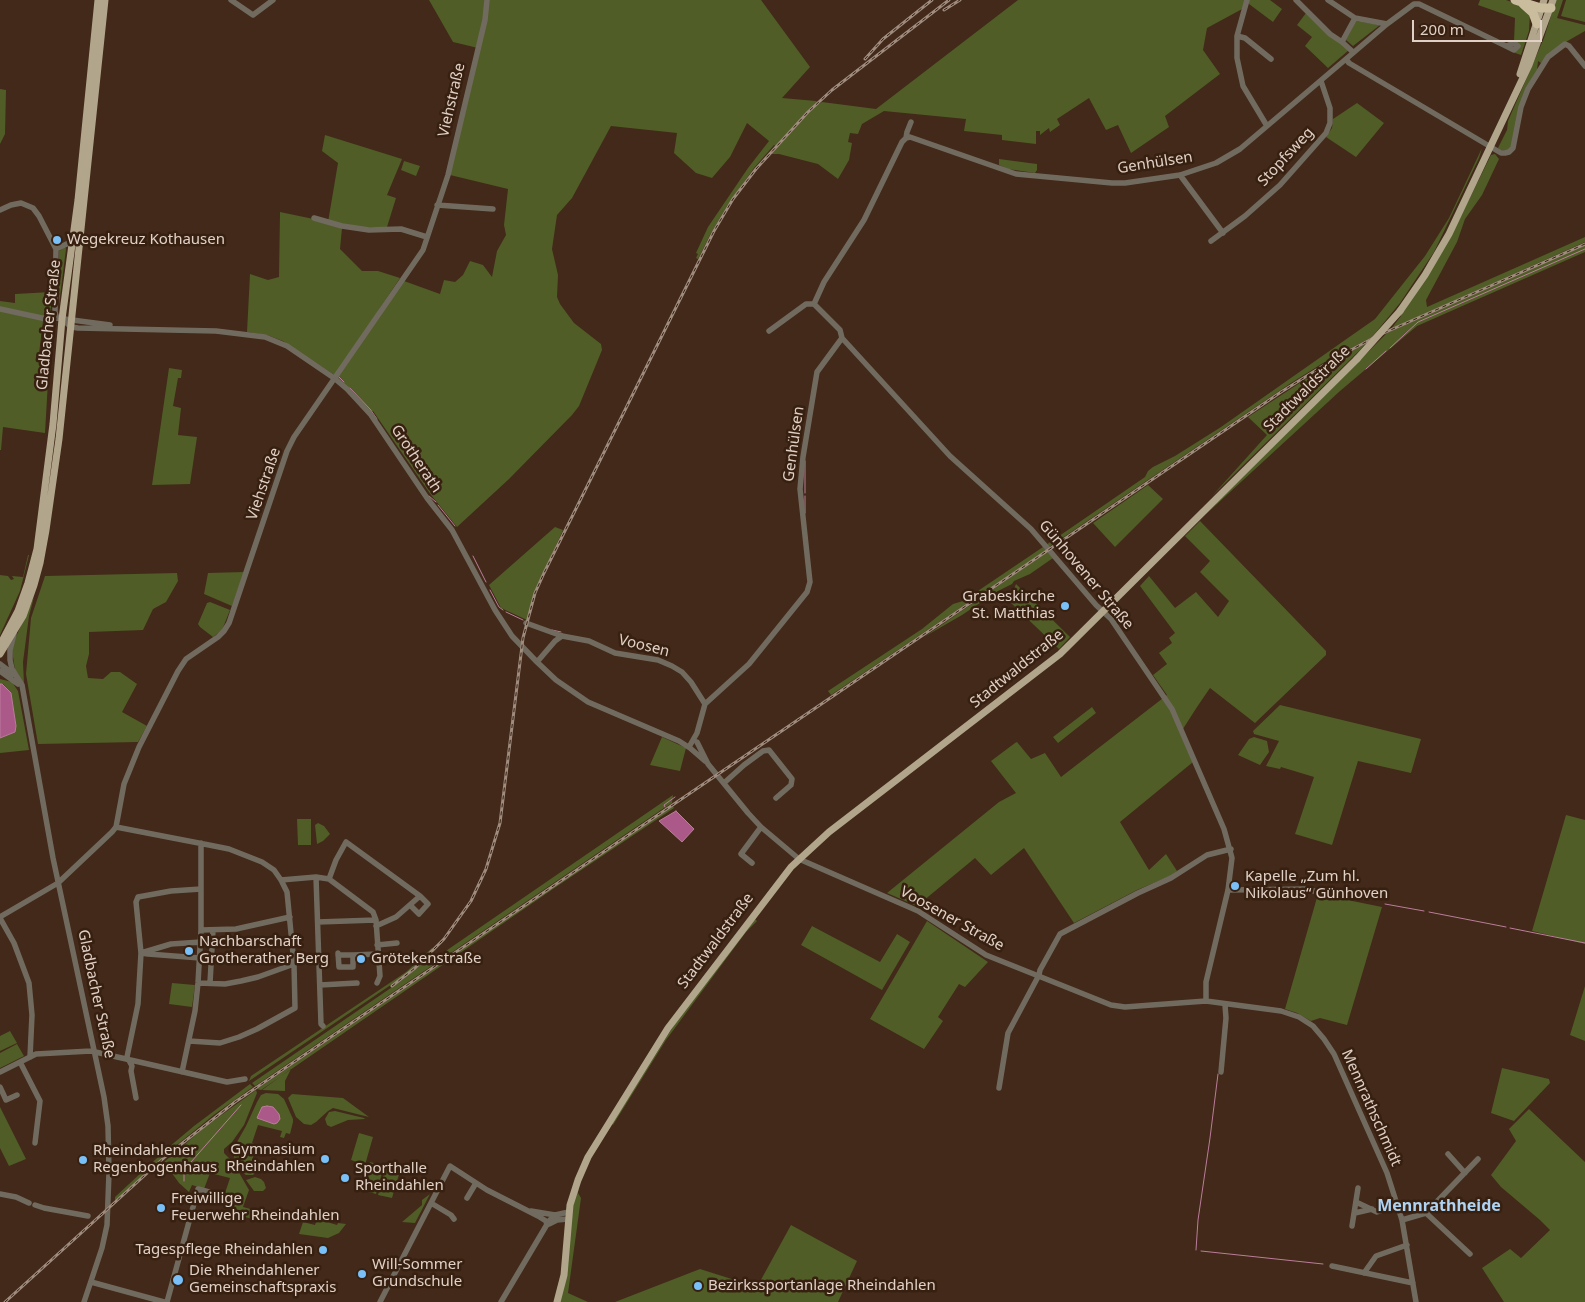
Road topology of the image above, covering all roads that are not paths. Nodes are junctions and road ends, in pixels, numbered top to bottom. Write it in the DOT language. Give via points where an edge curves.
graph roads {
  1 [pos="98,0"];
  2 [pos="105,0"];
  3 [pos="231,0"];
  4 [pos="273,0"];
  5 [pos="487,0"];
  6 [pos="1247,0"];
  7 [pos="1296,0"];
  8 [pos="1328,0"];
  9 [pos="1514,0"];
  10 [pos="1412,2"];
  11 [pos="1544,3"];
  12 [pos="1355,18"];
  13 [pos="1387,24"];
  14 [pos="1536,24"];
  15 [pos="1237,36"];
  16 [pos="1342,42"];
  17 [pos="1506,46"];
  18 [pos="1353,52"];
  19 [pos="1271,58"];
  20 [pos="1346,59"];
  21 [pos="1585,66"];
  22 [pos="1321,81"];
  23 [pos="1512,98"];
  24 [pos="911,122"];
  25 [pos="1267,126"];
  26 [pos="906,138"];
  27 [pos="1490,147"];
  28 [pos="1180,175"];
  29 [pos="437,205"];
  30 [pos="493,208"];
  31 [pos="0,210"];
  32 [pos="314,218"];
  33 [pos="1223,233"];
  34 [pos="427,237"];
  35 [pos="73,241"];
  36 [pos="1211,241"];
  37 [pos="56,249"];
  38 [pos="814,304"];
  39 [pos="0,309"];
  40 [pos="60,319"];
  41 [pos="71,324"];
  42 [pos="769,331"];
  43 [pos="842,338"];
  44 [pos="335,378"];
  45 [pos="1104,612"];
  46 [pos="526,623"];
  47 [pos="15,632"];
  48 [pos="562,636"];
  49 [pos="0,645"];
  50 [pos="0,654"];
  51 [pos="537,662"];
  52 [pos="0,664"];
  53 [pos="2,673"];
  54 [pos="17,678"];
  55 [pos="23,692"];
  56 [pos="705,704"];
  57 [pos="697,733"];
  58 [pos="697,742"];
  59 [pos="691,748"];
  60 [pos="708,764"];
  61 [pos="724,783"];
  62 [pos="776,798"];
  63 [pos="116,827"];
  64 [pos="761,827"];
  65 [pos="202,843"];
  66 [pos="1231,849"];
  67 [pos="799,859"];
  68 [pos="752,863"];
  69 [pos="316,876"];
  70 [pos="329,879"];
  71 [pos="282,880"];
  72 [pos="58,883"];
  73 [pos="201,889"];
  74 [pos="1228,890"];
  75 [pos="1321,893"];
  76 [pos="420,896"];
  77 [pos="410,905"];
  78 [pos="290,917"];
  79 [pos="0,918"];
  80 [pos="318,922"];
  81 [pos="376,923"];
  82 [pos="201,930"];
  83 [pos="214,930"];
  84 [pos="200,942"];
  85 [pos="397,943"];
  86 [pos="377,945"];
  87 [pos="141,953"];
  88 [pos="378,954"];
  89 [pos="353,955"];
  90 [pos="200,958"];
  91 [pos="294,964"];
  92 [pos="1039,975"];
  93 [pos="198,983"];
  94 [pos="210,983"];
  95 [pos="376,983"];
  96 [pos="357,984"];
  97 [pos="320,985"];
  98 [pos="1206,1001"];
  99 [pos="1225,1005"];
  100 [pos="323,1026"];
  101 [pos="1312,1026"];
  102 [pos="189,1040"];
  103 [pos="95,1053"];
  104 [pos="30,1057"];
  105 [pos="130,1061"];
  106 [pos="20,1062"];
  107 [pos="0,1072"];
  108 [pos="182,1072"];
  109 [pos="1221,1072"];
  110 [pos="245,1079"];
  111 [pos="0,1087"];
  112 [pos="999,1088"];
  113 [pos="17,1095"];
  114 [pos="136,1098"];
  115 [pos="35,1143"];
  116 [pos="1448,1154"];
  117 [pos="1478,1159"];
  118 [pos="1465,1173"];
  119 [pos="476,1183"];
  120 [pos="1358,1188"];
  121 [pos="209,1192"];
  122 [pos="0,1194"];
  123 [pos="466,1198"];
  124 [pos="1356,1202"];
  125 [pos="431,1203"];
  126 [pos="1398,1205"];
  127 [pos="1372,1209"];
  128 [pos="529,1211"];
  129 [pos="1354,1213"];
  130 [pos="1426,1213"];
  131 [pos="555,1215"];
  132 [pos="88,1216"];
  133 [pos="569,1216"];
  134 [pos="454,1218"];
  135 [pos="1402,1220"];
  136 [pos="547,1225"];
  137 [pos="1352,1226"];
  138 [pos="1407,1245"];
  139 [pos="1470,1254"];
  140 [pos="1332,1266"];
  141 [pos="1364,1273"];
  142 [pos="91,1282"];
  143 [pos="1413,1283"];
  144 [pos="84,1302"];
  145 [pos="165,1302"];
  146 [pos="380,1302"];
  147 [pos="501,1302"];
  148 [pos="557,1302"];
  149 [pos="1416,1302"];
  1 -- 35 [label="main road, Gladbacher Straße"];
  2 -- 41 [label="main road, Gladbacher Straße"];
  3 -- 4 [label="street" via="253,15"];
  5 -- 29 [label="street, Viehstraße" via="448,175"];
  6 -- 15 [label="street"];
  7 -- 16 [label="street"];
  8 -- 12 [label="street"];
  9 -- 11 [label="highway"];
  9 -- 14 [label="highway" via="1531,10"];
  10 -- 13 [label="street, Genhülsen"];
  10 -- 17 [label="street, Genhülsen"];
  11 -- 14 [label="main road, Stadtwaldstraße"];
  11 -- 23 [label="main road, Stadtwaldstraße" via="1536,47"];
  12 -- 13 [label="street"];
  12 -- 16 [label="street"];
  13 -- 18 [label="street, Genhülsen"];
  14 -- 23 [label="main road, Stadtwaldstraße"];
  15 -- 19 [label="street" via="1245,38"];
  15 -- 25 [label="street" via="1237,58 1243,86"];
  16 -- 18 [label="street"];
  18 -- 20 [label="street, Genhülsen"];
  20 -- 22 [label="street, Genhülsen"];
  20 -- 27 [label="street"];
  21 -- 27 [label="street" via="1565,44 1551,54 1542,64 1521,107 1512,150 1501,153"];
  22 -- 25 [label="street, Genhülsen"];
  22 -- 33 [label="street, Stopfsweg" via="1330,108 1327,130 1280,184"];
  23 -- 27 [label="main road, Stadtwaldstraße"];
  24 -- 26 [label="street"];
  25 -- 28 [label="street, Genhülsen" via="1228,157"];
  26 -- 28 [label="street, Genhülsen" via="1016,174 1112,183"];
  26 -- 38 [label="street" via="864,220 824,282"];
  27 -- 45 [label="main road, Stadtwaldstraße, bridge" via="1440,250 1400,311 1357,359"];
  28 -- 33 [label="street"];
  29 -- 30 [label="street"];
  29 -- 34 [label="street, Viehstraße"];
  31 -- 37 [label="street" via="21,203 34,208"];
  32 -- 34 [label="street" via="370,230 401,228"];
  33 -- 36 [label="street, Stopfsweg"];
  34 -- 44 [label="street, Viehstraße" via="423,250"];
  35 -- 37 [label="street"];
  35 -- 40 [label="main road, Gladbacher Straße"];
  37 -- 40 [label="street" via="55,312"];
  38 -- 42 [label="street" via="806,304"];
  38 -- 43 [label="street" via="840,330"];
  39 -- 40 [label="street, Grotherath"];
  40 -- 41 [label="street, Grotherath"];
  40 -- 49 [label="main road, Gladbacher Straße" via="53,424 37,549 21,602"];
  41 -- 44 [label="street, Grotherath" via="222,331 272,338"];
  41 -- 47 [label="main road, Gladbacher Straße" via="40,562"];
  43 -- 45 [label="street, Günhovener Straße" via="950,456 1031,529"];
  43 -- 56 [label="street, Genhülsen" via="817,372 802,466 800,489 810,582 807,592 749,664"];
  44 -- 51 [label="street, Grotherath" via="371,415 452,530 512,636"];
  44 -- 63 [label="street, Viehstraße" via="303,422 287,451 229,623 218,637 186,659 141,743 124,784"];
  45 -- 66 [label="street, Günhovener Straße" via="1172,709"];
  45 -- 67 [label="main road, Stadtwaldstraße" via="1044,668"];
  46 -- 48 [label="street, Voosen"];
  47 -- 50 [label="main road, Gladbacher Straße"];
  47 -- 54 [label="street, Gladbacher Straße" via="10,660"];
  48 -- 51 [label="street"];
  48 -- 56 [label="street, Voosen" via="672,666 691,682"];
  51 -- 59 [label="street, Grotherath" via="588,702"];
  52 -- 54 [label="street"];
  53 -- 55 [label="street" via="14,680"];
  54 -- 55 [label="street, Gladbacher Straße"];
  55 -- 72 [label="street, Gladbacher Straße"];
  56 -- 57 [label="street"];
  57 -- 58 [label="street"];
  57 -- 59 [label="street"];
  58 -- 59 [label="street"];
  58 -- 60 [label="street"];
  59 -- 60 [label="street"];
  60 -- 61 [label="street"];
  61 -- 62 [label="street" via="762,750 769,750 792,779 791,785"];
  61 -- 64 [label="street"];
  63 -- 65 [label="street"];
  63 -- 72 [label="street"];
  64 -- 67 [label="street"];
  64 -- 68 [label="street" via="741,854"];
  65 -- 71 [label="street" via="262,862"];
  65 -- 73 [label="street"];
  66 -- 74 [label="street, Günhovener Straße"];
  66 -- 92 [label="street" via="1207,855 1171,878 1067,929 1060,934"];
  67 -- 92 [label="street, Voosener Straße" via="918,911 986,955"];
  67 -- 133 [label="main road, Stadtwaldstraße" via="772,889 654,1050 588,1157 575,1186"];
  69 -- 70 [label="street"];
  69 -- 71 [label="street"];
  69 -- 80 [label="street"];
  70 -- 76 [label="street" via="346,842"];
  70 -- 81 [label="street" via="369,909"];
  71 -- 78 [label="street"];
  72 -- 79 [label="street"];
  72 -- 103 [label="street, Gladbacher Straße"];
  73 -- 82 [label="street"];
  73 -- 87 [label="street" via="138,897"];
  74 -- 75 [label="street" via="1307,889"];
  74 -- 98 [label="street, Günhovener Straße" via="1206,982"];
  76 -- 77 [label="street"];
  76 -- 77 [label="street" via="428,904 419,914"];
  77 -- 81 [label="street" via="396,917"];
  78 -- 83 [label="street" via="236,929"];
  78 -- 91 [label="street"];
  79 -- 104 [label="street" via="18,952 29,983 32,1015"];
  80 -- 81 [label="street"];
  80 -- 97 [label="street"];
  81 -- 86 [label="street"];
  82 -- 83 [label="street"];
  82 -- 84 [label="street"];
  83 -- 94 [label="street"];
  84 -- 87 [label="street" via="171,944"];
  84 -- 90 [label="street"];
  85 -- 86 [label="street"];
  86 -- 88 [label="street"];
  87 -- 90 [label="street"];
  87 -- 105 [label="street" via="138,1004 127,1057"];
  88 -- 89 [label="street"];
  88 -- 95 [label="street" via="380,976"];
  89 -- 89 [label="street" via="354,967 339,968 338,954"];
  90 -- 93 [label="street"];
  91 -- 94 [label="street" via="258,977 225,984"];
  91 -- 102 [label="street" via="295,1008 257,1029 220,1043"];
  92 -- 98 [label="street, Voosener Straße" via="1111,1005 1126,1007"];
  92 -- 112 [label="street" via="1008,1033"];
  93 -- 94 [label="street"];
  93 -- 102 [label="street"];
  96 -- 97 [label="street"];
  97 -- 100 [label="street"];
  98 -- 99 [label="street, Voosener Straße"];
  99 -- 101 [label="street, Voosener Straße" via="1280,1012 1298,1017"];
  99 -- 109 [label="street"];
  101 -- 126 [label="street, Mennrathschmidt" via="1334,1054"];
  102 -- 108 [label="street"];
  103 -- 104 [label="street" via="36,1054"];
  103 -- 105 [label="street"];
  103 -- 142 [label="street, Gladbacher Straße" via="108,1126 110,1173 107,1225"];
  104 -- 106 [label="street"];
  105 -- 108 [label="street"];
  105 -- 114 [label="street"];
  106 -- 107 [label="street"];
  106 -- 115 [label="street" via="40,1101"];
  108 -- 110 [label="street" via="227,1082"];
  111 -- 113 [label="street" via="6,1100"];
  116 -- 118 [label="street"];
  117 -- 118 [label="street"];
  118 -- 130 [label="street"];
  119 -- 123 [label="street"];
  119 -- 125 [label="street" via="450,1166"];
  119 -- 128 [label="street"];
  120 -- 124 [label="street"];
  121 -- 145 [label="street" via="198,1189"];
  122 -- 132 [label="street" via="44,1208"];
  124 -- 127 [label="street"];
  124 -- 129 [label="street"];
  125 -- 134 [label="street"];
  125 -- 146 [label="street"];
  126 -- 127 [label="street" via="1377,1212"];
  126 -- 135 [label="street, Mennrathschmidt"];
  127 -- 129 [label="street"];
  128 -- 131 [label="street"];
  128 -- 136 [label="street" via="546,1221"];
  129 -- 137 [label="street"];
  130 -- 135 [label="street"];
  130 -- 139 [label="street"];
  131 -- 133 [label="street"];
  131 -- 136 [label="street"];
  133 -- 136 [label="street"];
  133 -- 148 [label="main road, Stadtwaldstraße" via="564,1275"];
  135 -- 138 [label="street, Mennrathschmidt"];
  136 -- 147 [label="street"];
  138 -- 141 [label="street" via="1376,1256"];
  138 -- 143 [label="street, Mennrathschmidt"];
  140 -- 141 [label="street"];
  141 -- 143 [label="street"];
  142 -- 144 [label="street, Gladbacher Straße"];
  142 -- 145 [label="street"];
  143 -- 149 [label="street, Mennrathschmidt"];
}
